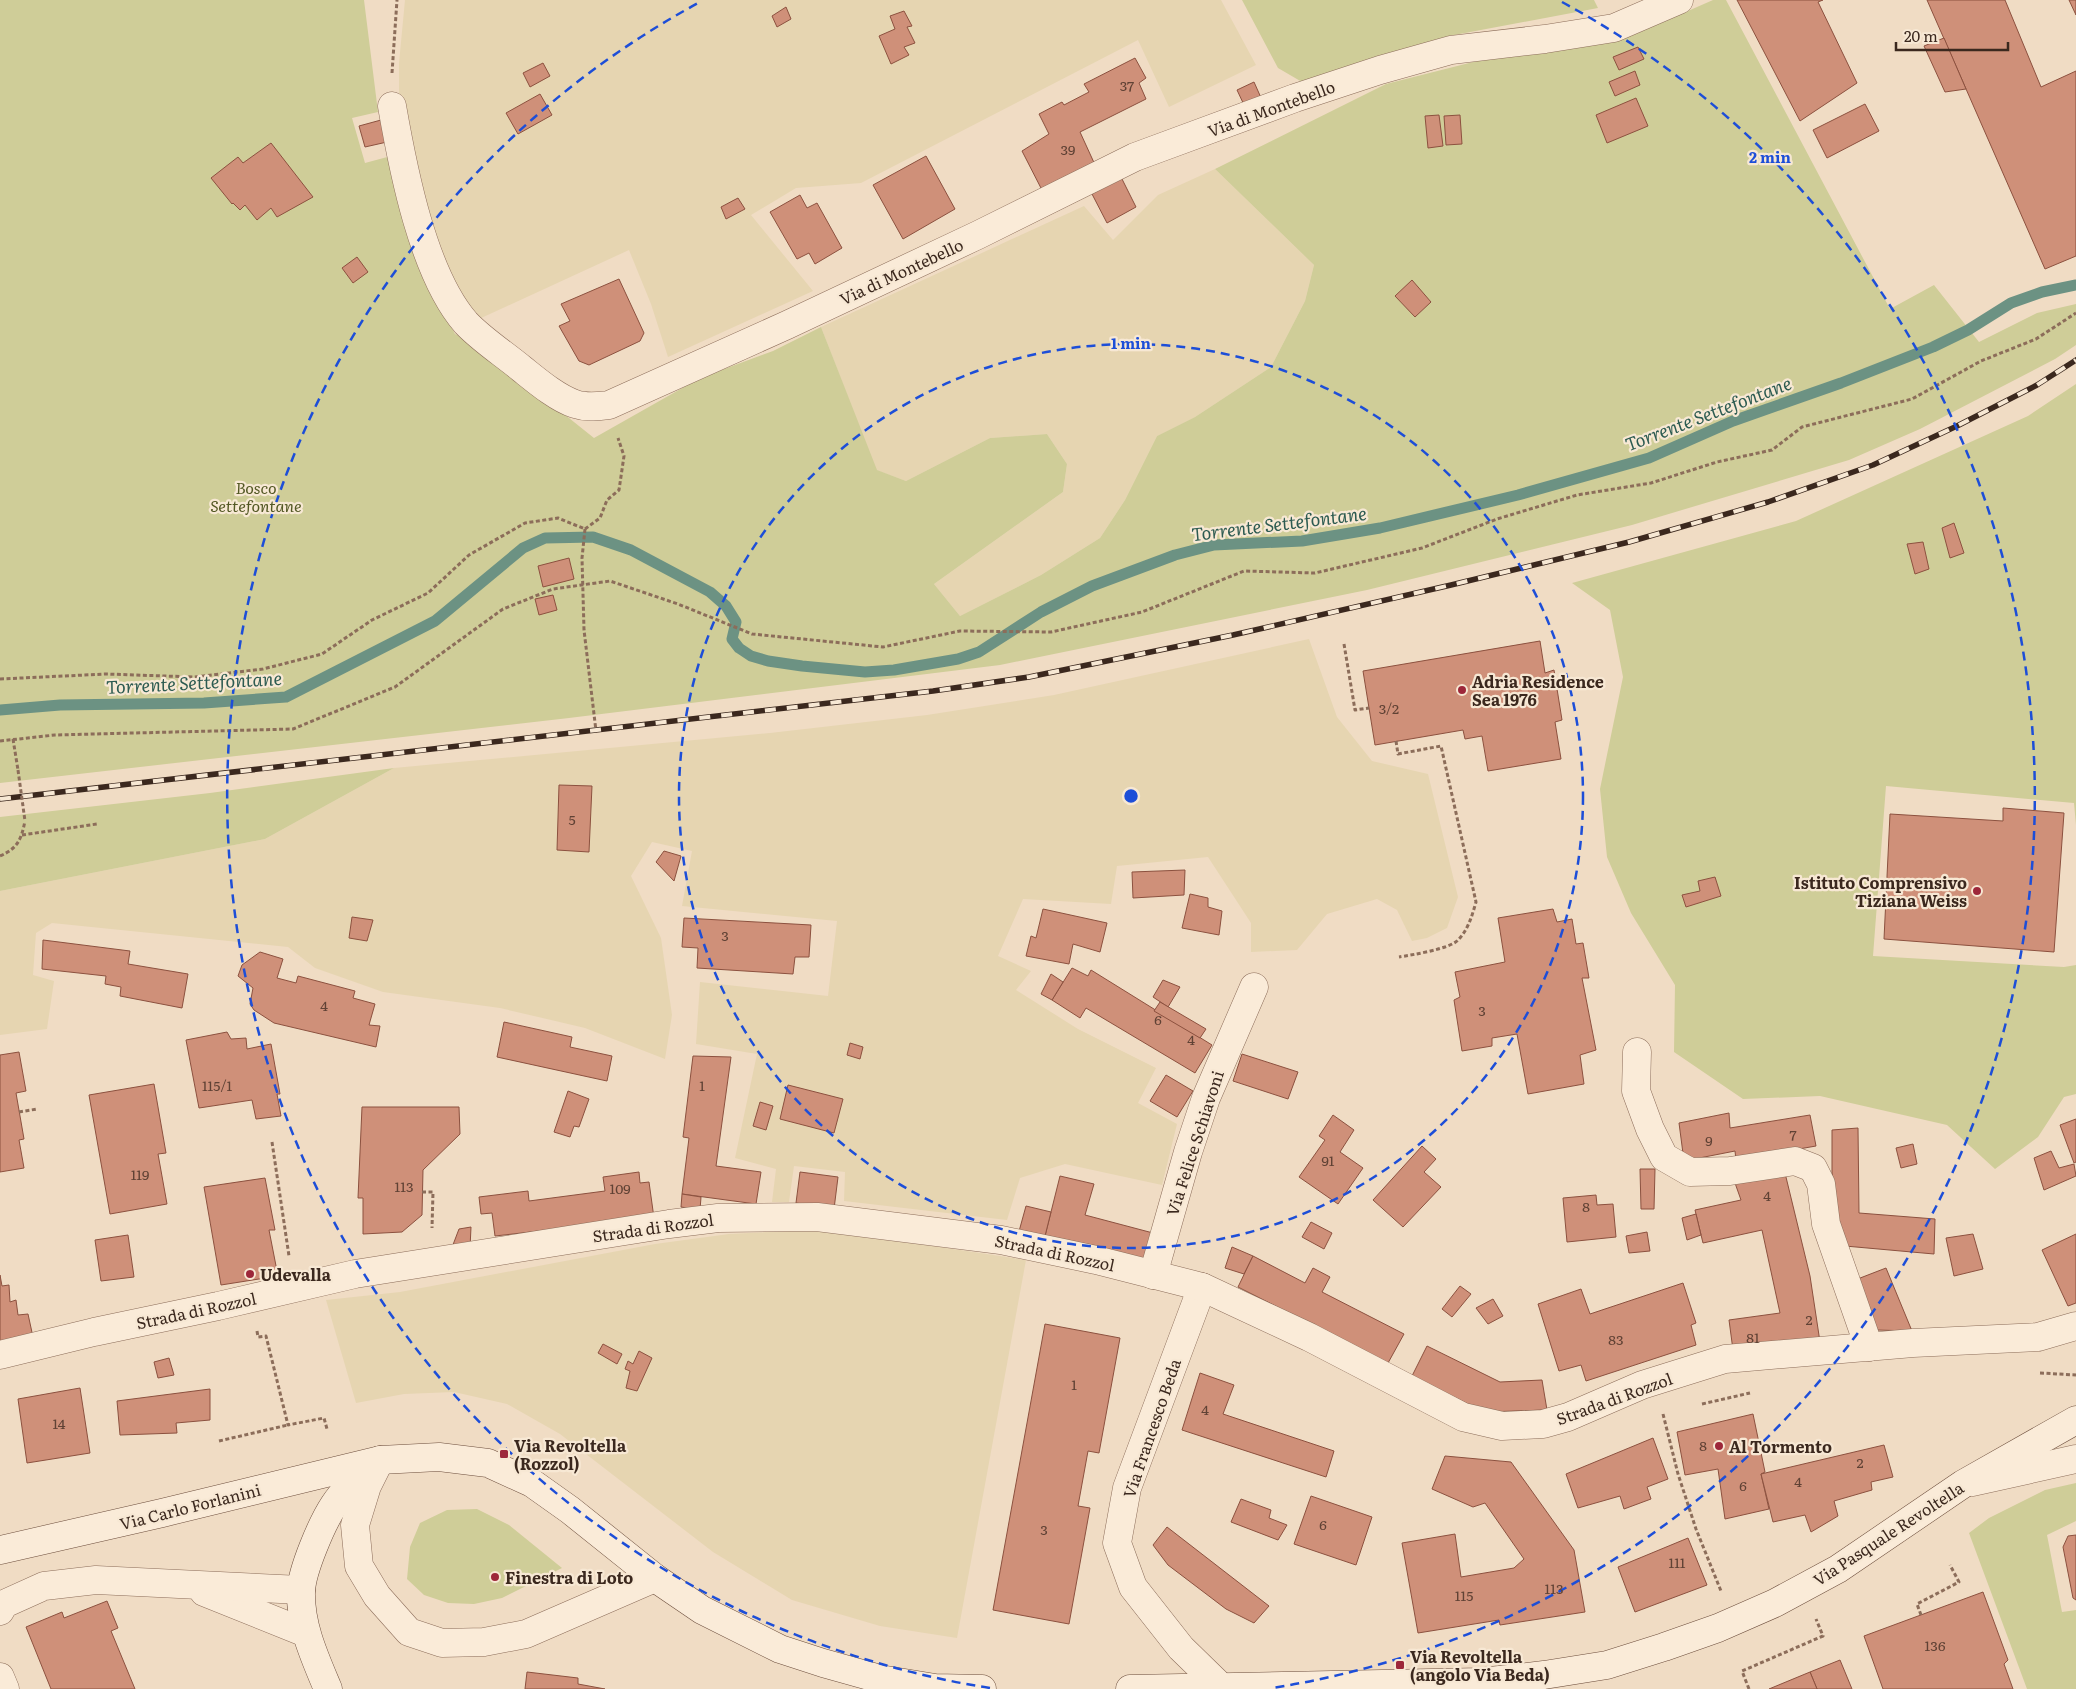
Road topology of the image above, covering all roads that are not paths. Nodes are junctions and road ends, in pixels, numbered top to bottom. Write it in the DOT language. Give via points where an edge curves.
graph roads {
  1 [pos="1680,0"];
  2 [pos="392,106"];
  3 [pos="1254,987"];
  4 [pos="1637,1052"];
  5 [pos="1153,1275"];
  6 [pos="1202,1287"];
  7 [pos="2076,1326"];
  8 [pos="1869,1347"];
  9 [pos="0,1355"];
  10 [pos="2076,1420"];
  11 [pos="2076,1459"];
  12 [pos="380,1460"];
  13 [pos="1963,1484"];
  14 [pos="0,1550"];
  15 [pos="655,1578"];
  16 [pos="184,1584"];
  17 [pos="301,1590"];
  18 [pos="0,1611"];
  19 [pos="306,1633"];
  20 [pos="0,1677"];
  21 [pos="1220,1686"];
  22 [pos="5,1689"];
  23 [pos="328,1689"];
  24 [pos="982,1689"];
  25 [pos="1130,1689"];
  1 -- 2 [label="street, Via di Montebello" via="1614,28 1452,50 1380,70 1144,154 787,325 609,405 591,407 575,404 542,385 467,324 456,310 442,286 413,204"];
  3 -- 5 [label="street, Via Felice Schiavoni" via="1206,1098"];
  4 -- 8 [label="street" via="1636,1091 1664,1157 1690,1172 1730,1171 1795,1161 1813,1168 1821,1184 1826,1224"];
  5 -- 6 [label="street, Strada di Rozzol"];
  5 -- 9 [label="street, Strada di Rozzol" via="1001,1240 817,1217 718,1218 355,1274"];
  6 -- 8 [label="street, Strada di Rozzol" via="1309,1337 1463,1417 1502,1426 1543,1424 1568,1417 1642,1385 1725,1359"];
  6 -- 21 [label="street, Via Francesco Beda" via="1127,1488 1117,1543 1133,1586 1181,1648"];
  7 -- 8 [label="street, Strada di Rozzol" via="2038,1337"];
  10 -- 13 [label="street, Via Pasquale Revoltella"];
  11 -- 13 [label="street"];
  12 -- 14 [label="street, Via Carlo Forlanini"];
  12 -- 15 [label="street" via="438,1456 488,1463 532,1483"];
  12 -- 15 [label="street" via="367,1486 356,1525 359,1566 377,1596 409,1632 442,1643 484,1642 526,1634"];
  12 -- 17 [label="street" via="354,1480 334,1505 311,1554"];
  13 -- 21 [label="street, Via Pasquale Revoltella" via="1838,1569 1775,1602 1664,1648 1607,1664 1481,1682"];
  15 -- 24 [label="street" via="702,1610 780,1649 880,1679 935,1688"];
  16 -- 17 [label="street"];
  16 -- 18 [label="street" via="96,1580 44,1586 4,1604"];
  16 -- 19 [label="street"];
  17 -- 19 [label="street"];
  19 -- 23 [label="street"];
  20 -- 22 [label="street"];
  21 -- 25 [label="street, Via Pasquale Revoltella"];
}
